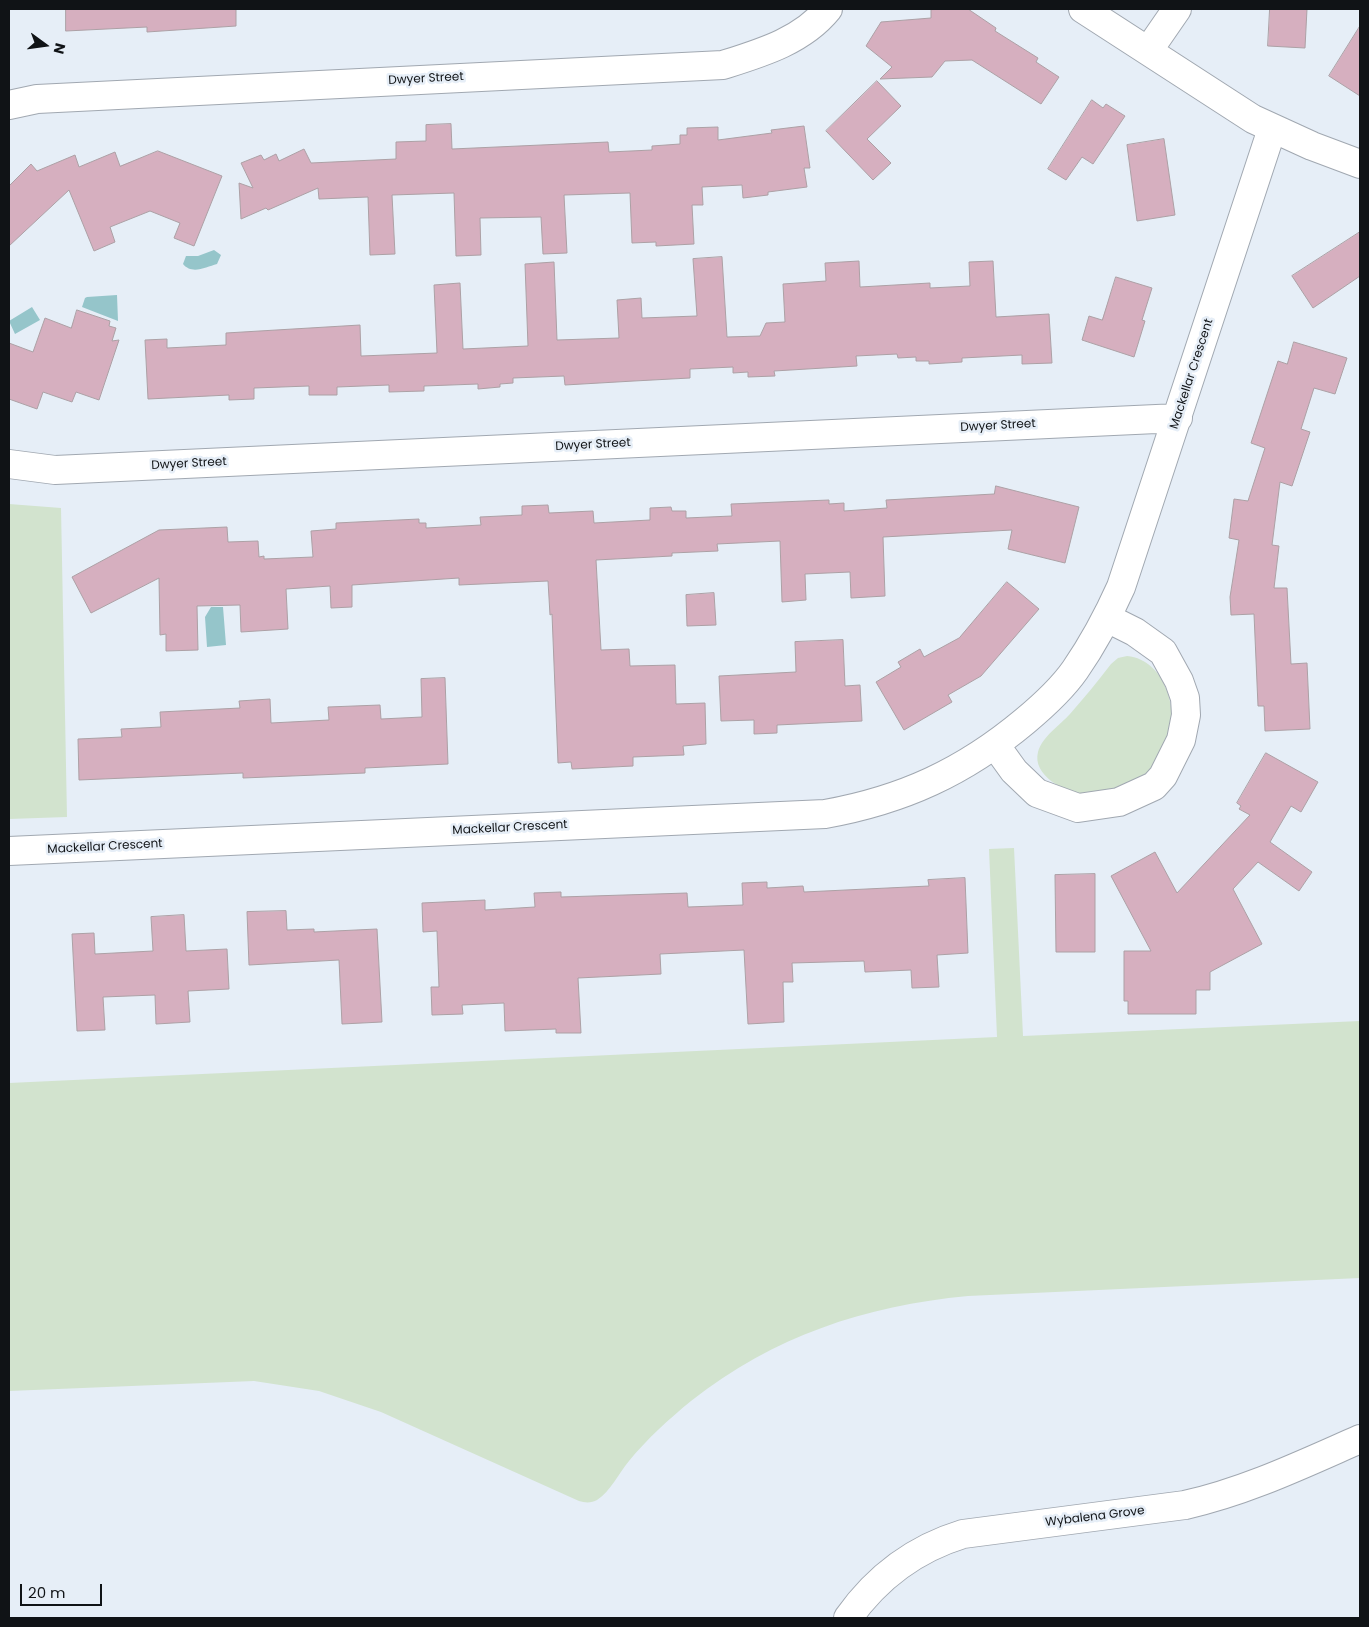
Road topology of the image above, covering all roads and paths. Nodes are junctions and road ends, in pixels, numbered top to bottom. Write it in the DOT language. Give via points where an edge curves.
graph roads {
  1 [pos="828,9"];
  2 [pos="1083,9"];
  3 [pos="1177,9"];
  4 [pos="1148,52"];
  5 [pos="9,105"];
  6 [pos="1272,129"];
  7 [pos="1360,164"];
  8 [pos="1178,418"];
  9 [pos="9,464"];
  10 [pos="1107,618"];
  11 [pos="996,746"];
  12 [pos="9,851"];
  13 [pos="1360,1439"];
  14 [pos="848,1618"];
  1 -- 5 [label="street, Dwyer Street" via="806,29 768,51 723,65 37,98"];
  2 -- 4 [label="street"];
  3 -- 4 [label="street"];
  4 -- 6 [label="street"];
  6 -- 7 [label="street"];
  6 -- 8 [label="street, Mackellar Crescent"];
  8 -- 9 [label="street, Dwyer Street" via="54,470"];
  8 -- 10 [label="street, Mackellar Crescent" via="1121,587"];
  10 -- 11 [label="street, Mackellar Crescent" via="1074,671 1046,703"];
  10 -- 11 [label="street" via="1164,652 1179,681 1186,715 1181,740 1163,776 1154,786 1119,802 1078,808 1037,793"];
  11 -- 12 [label="street, Mackellar Crescent" via="917,790 825,814"];
  13 -- 14 [label="street, Wybalena Grove" via="1274,1477 1216,1498 1185,1505 963,1534 942,1541 903,1561 886,1574"];
}
